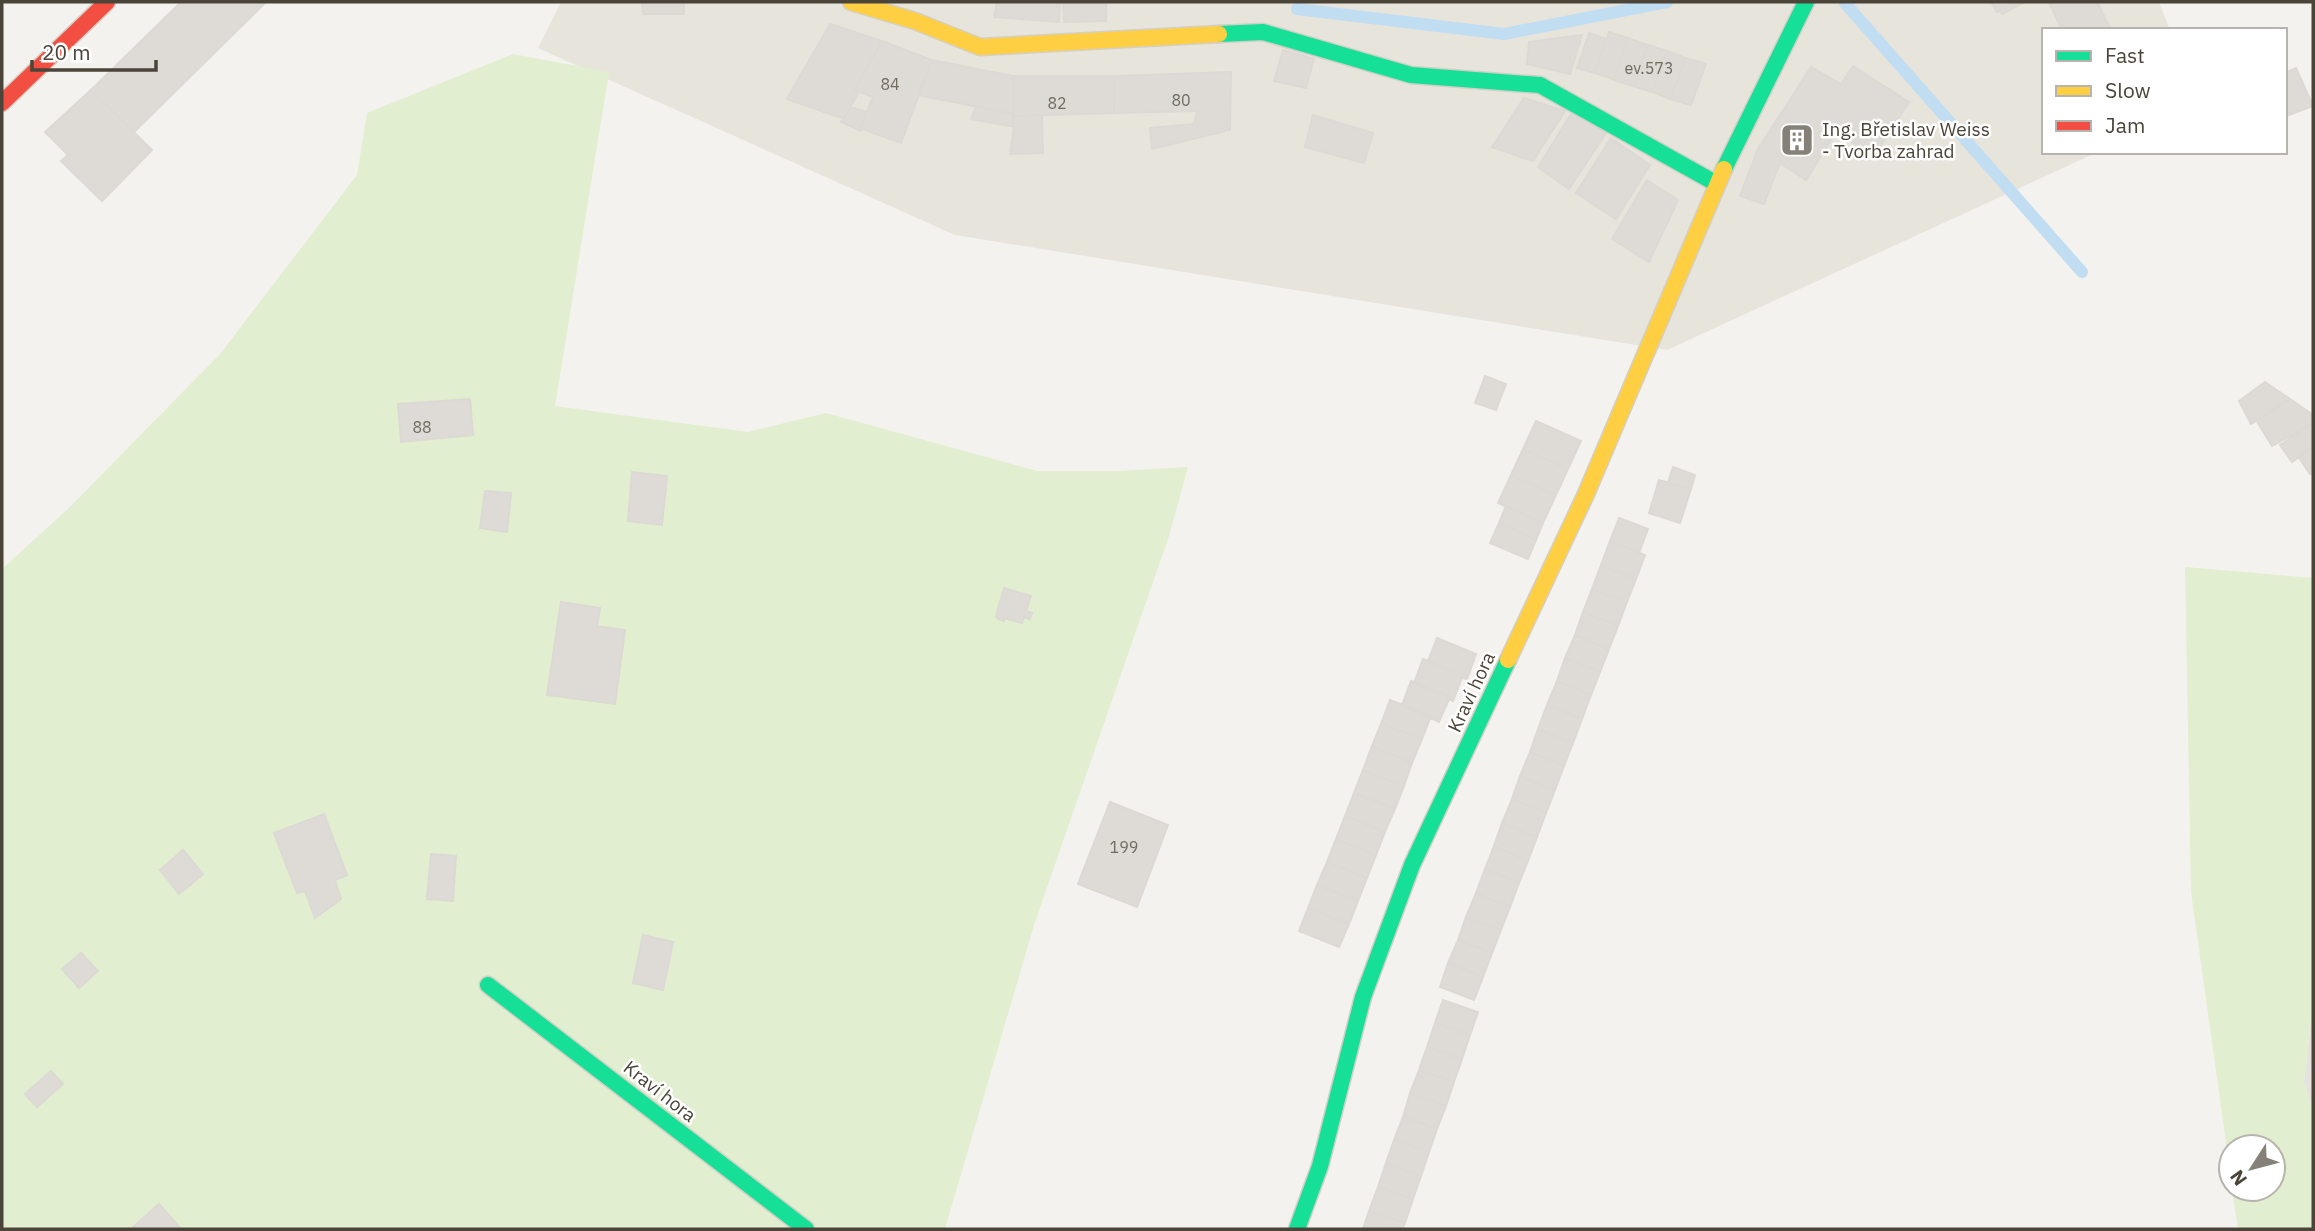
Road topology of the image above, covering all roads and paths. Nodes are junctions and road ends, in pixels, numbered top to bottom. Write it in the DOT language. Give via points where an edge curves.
graph roads {
  1 [pos="107,2"];
  2 [pos="851,2"];
  3 [pos="1806,4"];
  4 [pos="2,103"];
  5 [pos="1717,184"];
  6 [pos="488,985"];
  7 [pos="806,1229"];
  8 [pos="1297,1229"];
  1 -- 4 [label="street"];
  2 -- 5 [label="street" via="915,20 980,47 1264,32 1411,75 1540,85"];
  3 -- 5 [label="street, Kraví hora"];
  5 -- 8 [label="street, Kraví hora" via="1586,494 1412,864 1363,997 1320,1166"];
  6 -- 7 [label="street, Kraví hora"];
}
